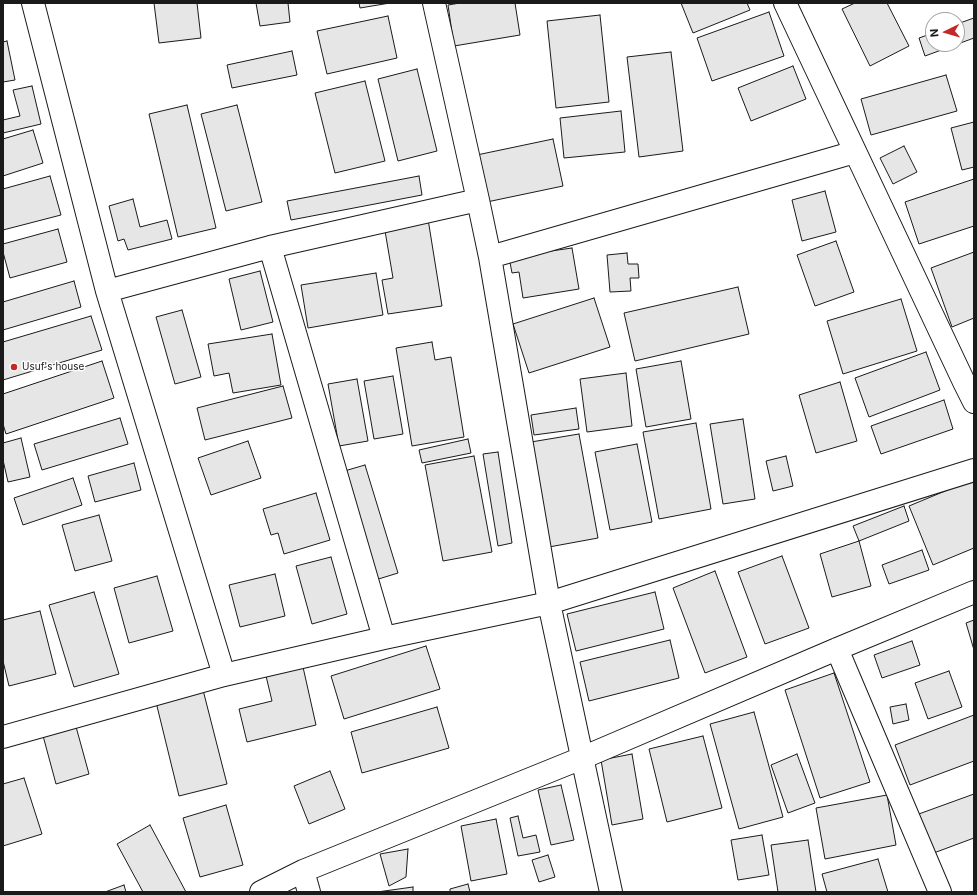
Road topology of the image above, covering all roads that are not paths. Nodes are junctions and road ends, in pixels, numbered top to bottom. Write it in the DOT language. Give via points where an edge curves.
graph roads {
  1 [pos="33,3"];
  2 [pos="434,3"];
  3 [pos="785,3"];
  4 [pos="855,152"];
  5 [pos="478,200"];
  6 [pos="270,248"];
  7 [pos="490,257"];
  8 [pos="107,291"];
  9 [pos="969,380"];
  10 [pos="974,402"];
  11 [pos="974,470"];
  12 [pos="974,592"];
  13 [pos="549,603"];
  14 [pos="384,638"];
  15 [pos="837,649"];
  16 [pos="224,675"];
  17 [pos="3,737"];
  18 [pos="582,758"];
  19 [pos="303,871"];
  20 [pos="261,892"];
  21 [pos="309,892"];
  22 [pos="611,892"];
  23 [pos="940,892"];
  1 -- 8 [label="street"];
  2 -- 5 [label="street"];
  3 -- 4 [label="street"];
  4 -- 7 [label="street"];
  4 -- 9 [label="street"];
  5 -- 6 [label="street"];
  5 -- 7 [label="street"];
  6 -- 8 [label="street"];
  6 -- 14 [label="street"];
  7 -- 13 [label="street"];
  8 -- 16 [label="street"];
  9 -- 10 [label="street"];
  11 -- 13 [label="street"];
  12 -- 15 [label="street"];
  13 -- 14 [label="street"];
  13 -- 18 [label="street"];
  14 -- 16 [label="street"];
  15 -- 18 [label="street"];
  15 -- 23 [label="street"];
  16 -- 17 [label="street"];
  18 -- 19 [label="street"];
  18 -- 22 [label="street"];
  19 -- 20 [label="street"];
  19 -- 21 [label="street"];
}
